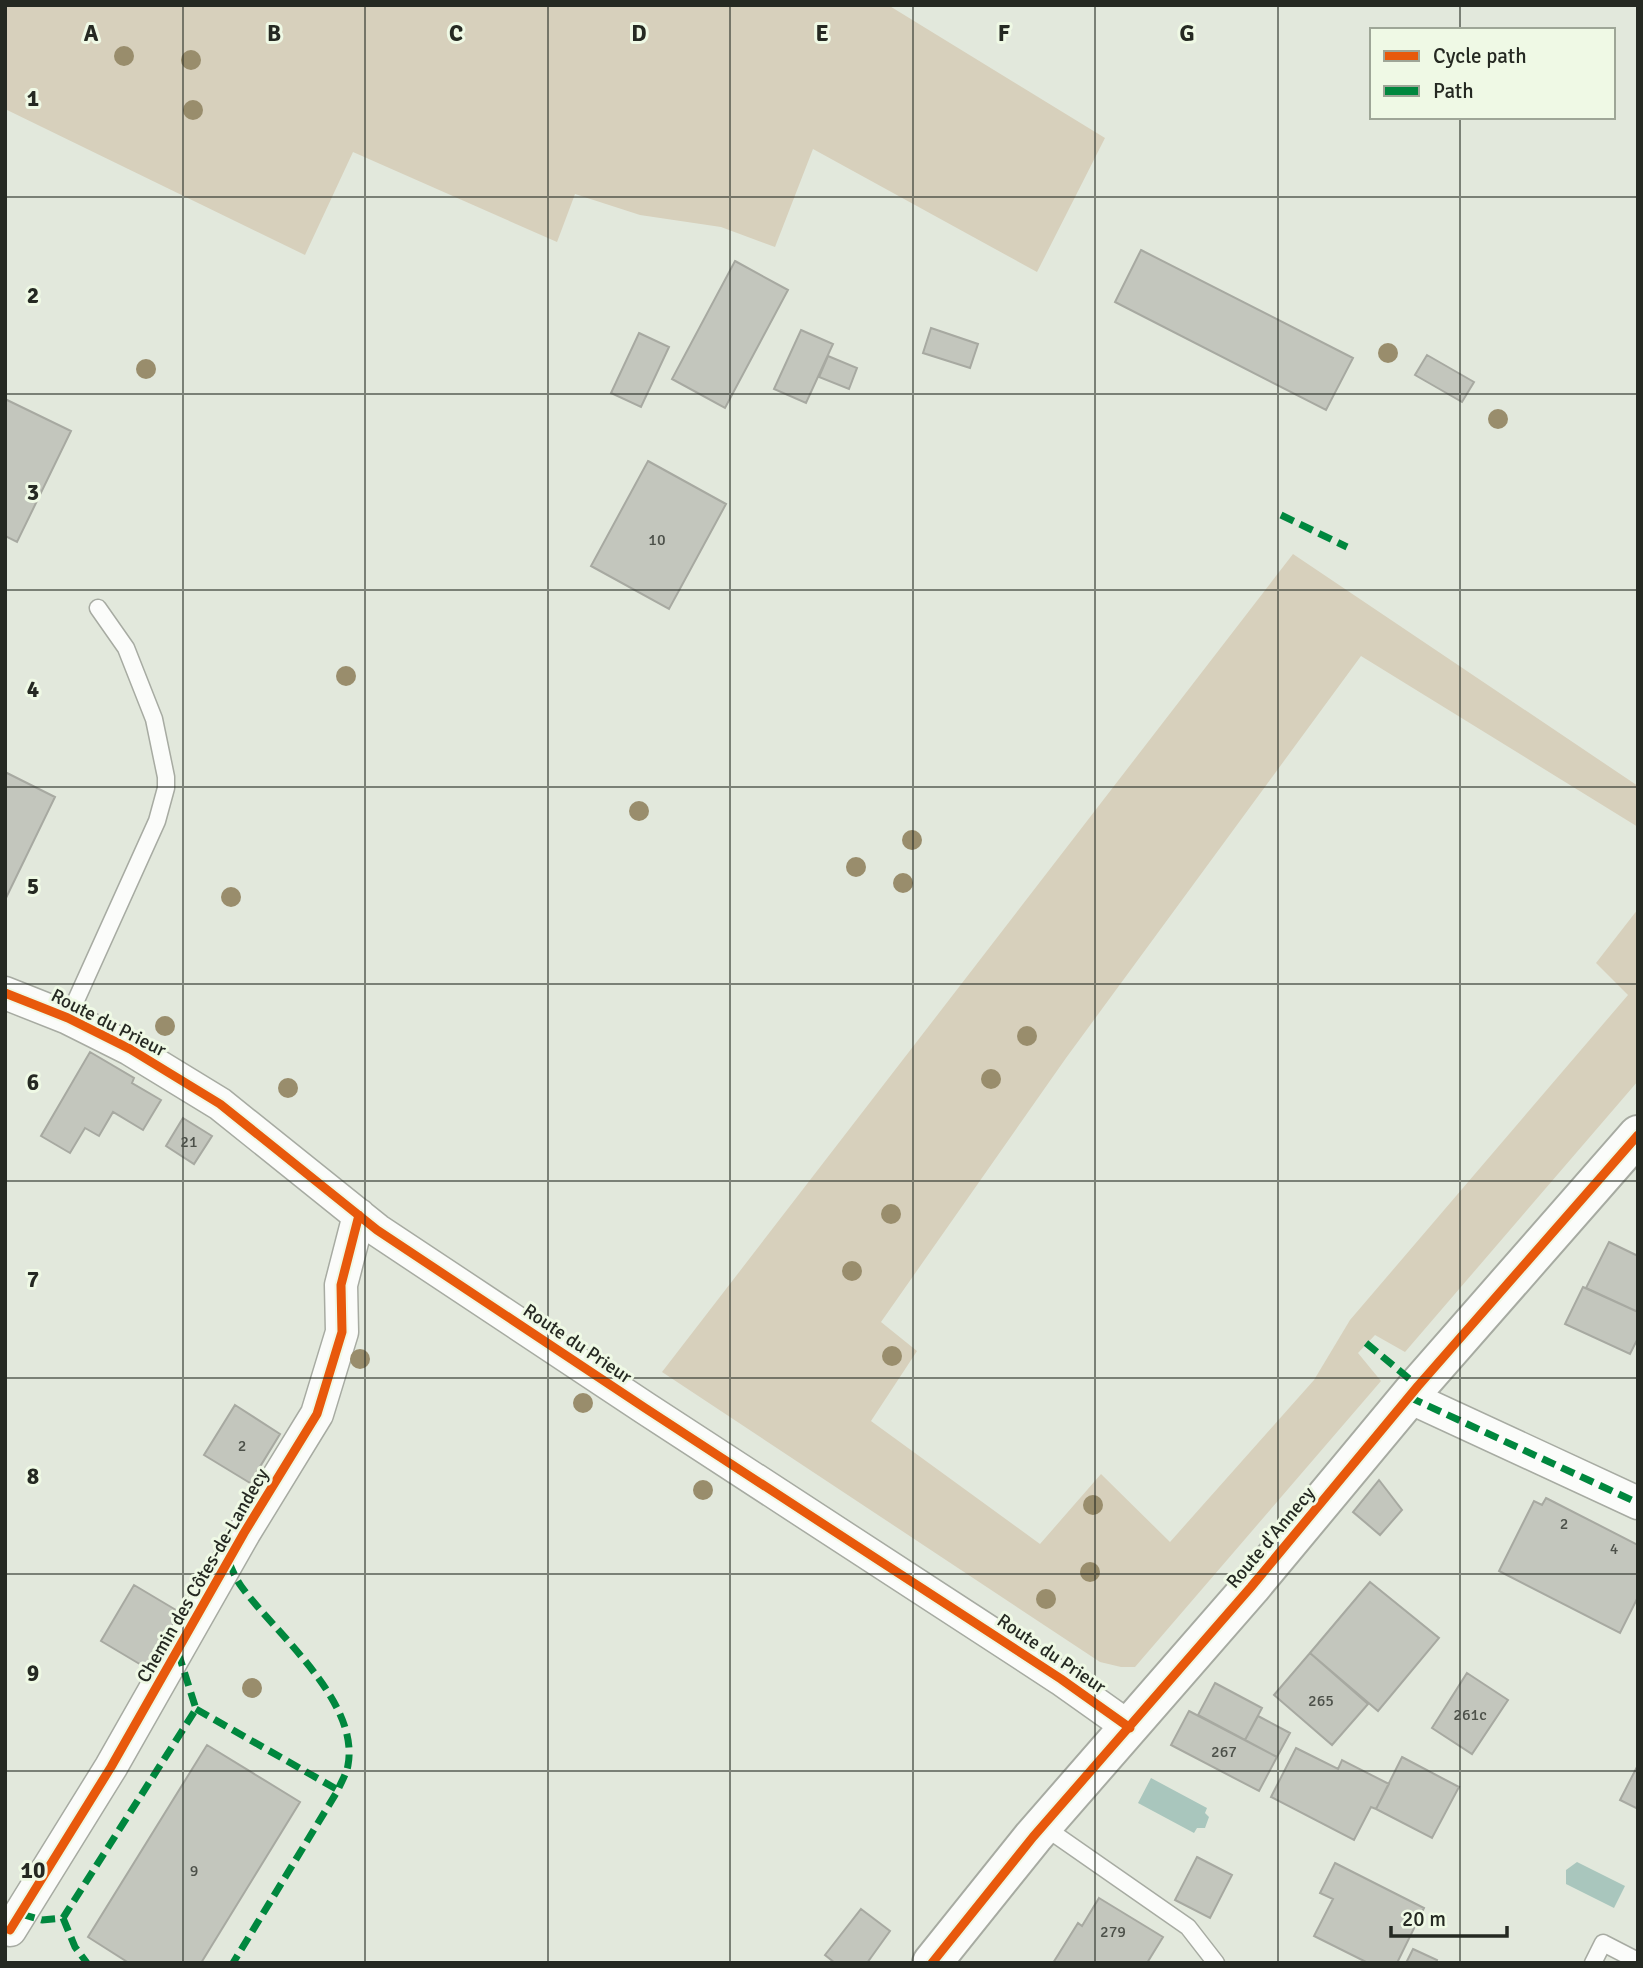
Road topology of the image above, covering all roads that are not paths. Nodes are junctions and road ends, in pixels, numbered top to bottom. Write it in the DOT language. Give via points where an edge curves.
graph roads {
  1 [pos="98,608"];
  2 [pos="5,993"];
  3 [pos="68,1018"];
  4 [pos="1638,1135"];
  5 [pos="359,1215"];
  6 [pos="1409,1397"];
  7 [pos="1638,1503"];
  8 [pos="1129,1728"];
  9 [pos="1043,1826"];
  10 [pos="10,1930"];
  11 [pos="1638,1961"];
  12 [pos="932,1963"];
  13 [pos="1216,1963"];
  14 [pos="1593,1963"];
  1 -- 3 [label="lane" via="126,648 154,719 166,788 157,821"];
  2 -- 3 [label="street, Route du Prieur"];
  3 -- 5 [label="street, Route du Prieur" via="130,1049 220,1104"];
  4 -- 6 [label="street, Route d'Annecy"];
  5 -- 8 [label="street, Route du Prieur"];
  5 -- 10 [label="street, Chemin des Côtes-de-Landecy" via="341,1285 342,1332 317,1414"];
  6 -- 7 [label="street"];
  6 -- 8 [label="street, Route d'Annecy"];
  8 -- 9 [label="street, Route d'Annecy"];
  9 -- 12 [label="street, Route d'Annecy"];
  9 -- 13 [label="lane" via="1188,1927"];
  11 -- 14 [label="lane" via="1603,1943"];
}
